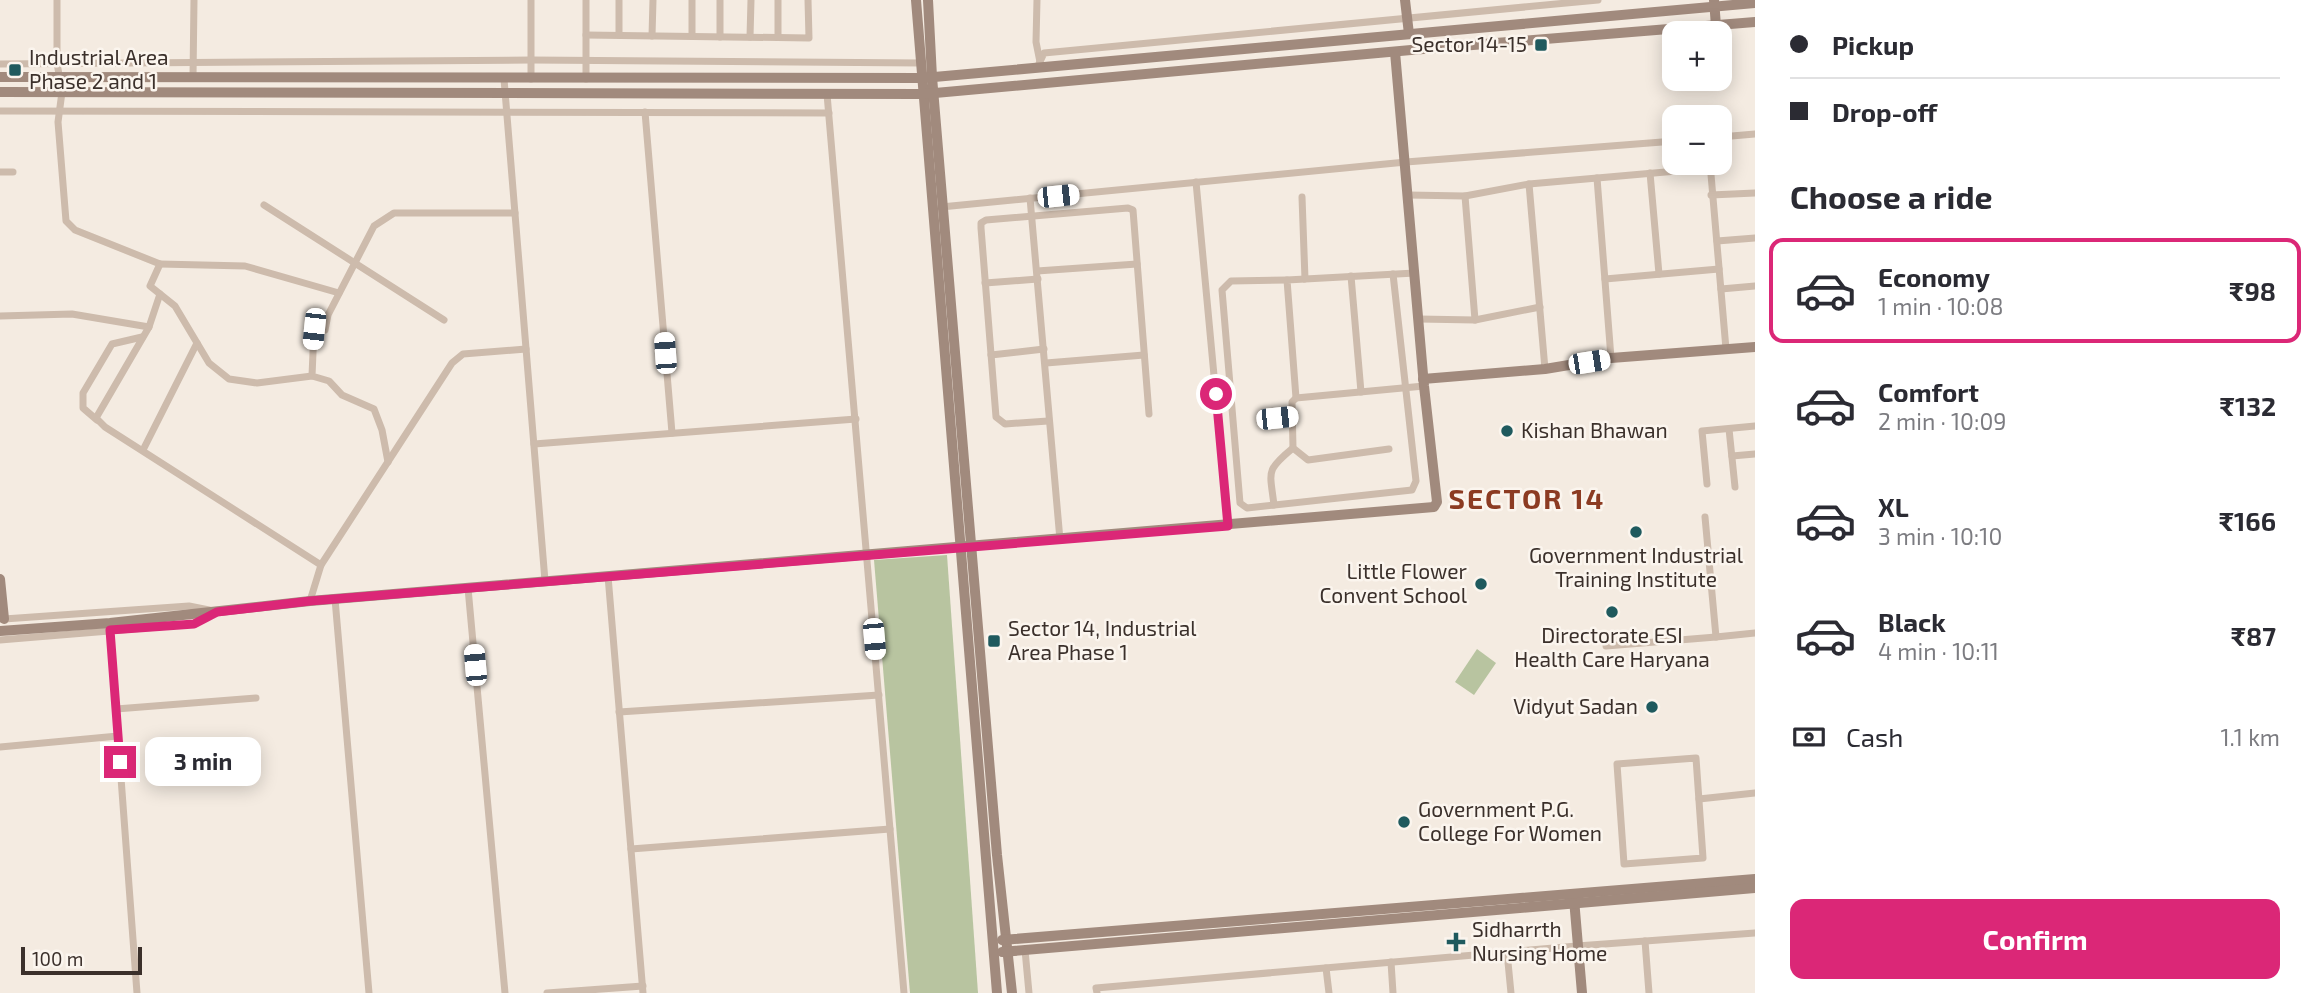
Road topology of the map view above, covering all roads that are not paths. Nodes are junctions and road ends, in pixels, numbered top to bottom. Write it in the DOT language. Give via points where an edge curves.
graph roads {
  1 [pos="57,0"];
  2 [pos="194,0"];
  3 [pos="531,0"];
  4 [pos="586,0"];
  5 [pos="619,0"];
  6 [pos="653,0"];
  7 [pos="692,0"];
  8 [pos="720,0"];
  9 [pos="751,0"];
  10 [pos="779,0"];
  11 [pos="808,0"];
  12 [pos="916,0"];
  13 [pos="929,0"];
  14 [pos="1037,0"];
  15 [pos="1405,0"];
  16 [pos="1598,0"];
  17 [pos="1714,3"];
  18 [pos="1755,3"];
  19 [pos="1406,19"];
  20 [pos="1716,21"];
  21 [pos="1755,22"];
  22 [pos="1732,24"];
  23 [pos="1662,30"];
  24 [pos="586,35"];
  25 [pos="619,35"];
  26 [pos="1405,35"];
  27 [pos="652,36"];
  28 [pos="692,36"];
  29 [pos="720,37"];
  30 [pos="750,37"];
  31 [pos="778,37"];
  32 [pos="1399,51"];
  33 [pos="531,60"];
  34 [pos="585,60"];
  35 [pos="193,61"];
  36 [pos="922,63"];
  37 [pos="0,64"];
  38 [pos="57,64"];
  39 [pos="1039,65"];
  40 [pos="0,77"];
  41 [pos="58,77"];
  42 [pos="194,77"];
  43 [pos="928,78"];
  44 [pos="504,79"];
  45 [pos="531,79"];
  46 [pos="586,79"];
  47 [pos="0,92"];
  48 [pos="62,92"];
  49 [pos="505,92"];
  50 [pos="929,93"];
  51 [pos="827,94"];
  52 [pos="0,111"];
  53 [pos="61,111"];
  54 [pos="507,112"];
  55 [pos="645,112"];
  56 [pos="829,113"];
  57 [pos="1755,134"];
  58 [pos="1732,136"];
  59 [pos="1662,142"];
  60 [pos="1406,162"];
  61 [pos="1662,171"];
  62 [pos="0,172"];
  63 [pos="13,172"];
  64 [pos="1650,173"];
  65 [pos="1710,175"];
  66 [pos="1597,178"];
  67 [pos="1196,182"];
  68 [pos="1530,184"];
  69 [pos="1755,192"];
  70 [pos="1408,195"];
  71 [pos="1711,195"];
  72 [pos="1465,196"];
  73 [pos="1302,197"];
  74 [pos="1030,198"];
  75 [pos="264,205"];
  76 [pos="939,207"];
  77 [pos="515,213"];
  78 [pos="1032,216"];
  79 [pos="1755,238"];
  80 [pos="1717,241"];
  81 [pos="356,263"];
  82 [pos="160,264"];
  83 [pos="1137,264"];
  84 [pos="1719,269"];
  85 [pos="1415,273"];
  86 [pos="1393,274"];
  87 [pos="1659,274"];
  88 [pos="1037,275"];
  89 [pos="1351,276"];
  90 [pos="1305,279"];
  91 [pos="1605,279"];
  92 [pos="1287,280"];
  93 [pos="985,283"];
  94 [pos="1755,285"];
  95 [pos="1721,289"];
  96 [pos="340,293"];
  97 [pos="160,295"];
  98 [pos="1540,307"];
  99 [pos="0,316"];
  100 [pos="1419,319"];
  101 [pos="444,320"];
  102 [pos="1475,320"];
  103 [pos="149,327"];
  104 [pos="143,337"];
  105 [pos="197,343"];
  106 [pos="1755,346"];
  107 [pos="526,349"];
  108 [pos="1044,349"];
  109 [pos="1726,349"];
  110 [pos="991,355"];
  111 [pos="1144,355"];
  112 [pos="1611,358"];
  113 [pos="1045,363"];
  114 [pos="1545,369"];
  115 [pos="312,376"];
  116 [pos="1423,382"];
  117 [pos="1404,388"];
  118 [pos="1361,392"];
  119 [pos="1296,398"];
  120 [pos="1149,414"];
  121 [pos="1293,416"];
  122 [pos="856,419"];
  123 [pos="1261,419"];
  124 [pos="98,421"];
  125 [pos="1048,421"];
  126 [pos="1755,426"];
  127 [pos="1729,429"];
  128 [pos="672,433"];
  129 [pos="534,444"];
  130 [pos="1293,449"];
  131 [pos="1389,449"];
  132 [pos="143,450"];
  133 [pos="1755,454"];
  134 [pos="1732,456"];
  135 [pos="388,462"];
  136 [pos="1707,484"];
  137 [pos="1735,486"];
  138 [pos="1274,505"];
  139 [pos="1705,517"];
  140 [pos="1228,526"];
  141 [pos="1060,540"];
  142 [pos="961,548"];
  143 [pos="972,548"];
  144 [pos="867,556"];
  145 [pos="321,565"];
  146 [pos="608,576"];
  147 [pos="0,579"];
  148 [pos="545,581"];
  149 [pos="468,588"];
  150 [pos="335,599"];
  151 [pos="310,601"];
  152 [pos="217,612"];
  153 [pos="4,619"];
  154 [pos="110,630"];
  155 [pos="0,631"];
  156 [pos="1755,633"];
  157 [pos="1716,637"];
  158 [pos="0,640"];
  159 [pos="1606,646"];
  160 [pos="879,695"];
  161 [pos="256,698"];
  162 [pos="116,709"];
  163 [pos="619,712"];
  164 [pos="118,736"];
  165 [pos="0,747"];
  166 [pos="1755,793"];
  167 [pos="1699,799"];
  168 [pos="890,829"];
  169 [pos="631,849"];
  170 [pos="1755,879"];
  171 [pos="1755,888"];
  172 [pos="1574,898"];
  173 [pos="1755,933"];
  174 [pos="1007,939"];
  175 [pos="993,941"];
  176 [pos="1645,941"];
  177 [pos="1577,946"];
  178 [pos="1025,950"];
  179 [pos="1008,951"];
  180 [pos="1507,952"];
  181 [pos="994,953"];
  182 [pos="1391,962"];
  183 [pos="1326,968"];
  184 [pos="1161,982"];
  185 [pos="643,989"];
  186 [pos="137,993"];
  187 [pos="369,993"];
  188 [pos="505,993"];
  189 [pos="547,993"];
  190 [pos="904,993"];
  191 [pos="997,993"];
  192 [pos="1012,993"];
  193 [pos="1029,993"];
  194 [pos="1097,993"];
  195 [pos="1162,993"];
  196 [pos="1329,993"];
  197 [pos="1393,993"];
  198 [pos="1511,993"];
  199 [pos="1582,993"];
  200 [pos="1649,993"];
  1 -- 38 [label="street"];
  2 -- 35 [label="street"];
  3 -- 33 [label="street"];
  4 -- 24 [label="street"];
  5 -- 25 [label="street"];
  6 -- 27 [label="street"];
  7 -- 28 [label="street"];
  8 -- 29 [label="street"];
  9 -- 30 [label="street"];
  10 -- 31 [label="street"];
  11 -- 31 [label="street" via="809,38"];
  12 -- 36 [label="street"];
  13 -- 43 [label="street"];
  14 -- 39 [label="street"];
  15 -- 19 [label="street"];
  16 -- 19 [label="street"];
  17 -- 18 [label="street"];
  17 -- 20 [label="street"];
  17 -- 26 [label="street"];
  19 -- 26 [label="street"];
  19 -- 39 [label="street" via="1044,53"];
  21 -- 22 [label="street"];
  23 -- 32 [label="street"];
  24 -- 25 [label="street"];
  24 -- 34 [label="street"];
  25 -- 27 [label="street"];
  26 -- 32 [label="street"];
  26 -- 39 [label="street"];
  27 -- 28 [label="street"];
  28 -- 29 [label="street"];
  29 -- 30 [label="street"];
  30 -- 31 [label="street"];
  32 -- 50 [label="street"];
  32 -- 60 [label="street"];
  33 -- 34 [label="street"];
  33 -- 35 [label="street"];
  33 -- 45 [label="street"];
  34 -- 36 [label="street"];
  34 -- 46 [label="street"];
  35 -- 38 [label="street"];
  35 -- 42 [label="street"];
  36 -- 43 [label="street"];
  37 -- 38 [label="street"];
  38 -- 41 [label="street"];
  39 -- 43 [label="street"];
  40 -- 41 [label="street"];
  41 -- 42 [label="street"];
  41 -- 48 [label="street"];
  42 -- 44 [label="street"];
  43 -- 46 [label="street"];
  43 -- 50 [label="street"];
  44 -- 45 [label="street"];
  44 -- 49 [label="street"];
  45 -- 46 [label="street"];
  47 -- 48 [label="street"];
  48 -- 49 [label="street"];
  48 -- 53 [label="street"];
  49 -- 51 [label="street"];
  49 -- 54 [label="street"];
  50 -- 51 [label="street"];
  50 -- 76 [label="street"];
  51 -- 56 [label="street"];
  52 -- 53 [label="street"];
  53 -- 54 [label="street"];
  53 -- 82 [label="street" via="58,122 68,225"];
  54 -- 55 [label="street"];
  54 -- 77 [label="street"];
  55 -- 56 [label="street"];
  55 -- 128 [label="street"];
  56 -- 122 [label="street"];
  57 -- 58 [label="street"];
  59 -- 60 [label="street"];
  60 -- 67 [label="street"];
  60 -- 70 [label="street"];
  61 -- 64 [label="street"];
  62 -- 63 [label="street"];
  64 -- 66 [label="street"];
  64 -- 87 [label="street"];
  65 -- 71 [label="street"];
  66 -- 68 [label="street"];
  66 -- 91 [label="street"];
  67 -- 74 [label="street"];
  67 -- 140 [label="street"];
  68 -- 72 [label="street"];
  68 -- 98 [label="street"];
  69 -- 71 [label="street"];
  70 -- 72 [label="street"];
  70 -- 85 [label="street"];
  71 -- 80 [label="street"];
  72 -- 102 [label="street"];
  73 -- 90 [label="street"];
  74 -- 76 [label="street"];
  74 -- 78 [label="street"];
  75 -- 81 [label="street"];
  76 -- 142 [label="street"];
  76 -- 143 [label="street"];
  77 -- 81 [label="street" via="394,213 374,226"];
  77 -- 107 [label="street"];
  78 -- 83 [label="street" via="1133,210"];
  78 -- 88 [label="street"];
  78 -- 93 [label="street" via="981,223"];
  79 -- 80 [label="street"];
  80 -- 84 [label="street"];
  81 -- 96 [label="street"];
  81 -- 101 [label="street"];
  82 -- 96 [label="street" via="245,266"];
  82 -- 97 [label="street" via="150,286"];
  83 -- 88 [label="street"];
  83 -- 111 [label="street"];
  84 -- 87 [label="street"];
  84 -- 95 [label="street"];
  85 -- 86 [label="street"];
  85 -- 100 [label="street"];
  86 -- 89 [label="street"];
  86 -- 117 [label="street"];
  87 -- 91 [label="street"];
  88 -- 93 [label="street"];
  88 -- 108 [label="street"];
  89 -- 90 [label="street"];
  89 -- 118 [label="street"];
  90 -- 92 [label="street"];
  91 -- 112 [label="street"];
  92 -- 119 [label="street"];
  92 -- 138 [label="street" via="1231,281 1222,290 1240,503 1247,508"];
  93 -- 110 [label="street"];
  94 -- 95 [label="street"];
  95 -- 109 [label="street"];
  96 -- 115 [label="street" via="324,330 314,329"];
  97 -- 103 [label="street"];
  97 -- 105 [label="street" via="175,306"];
  98 -- 102 [label="street"];
  98 -- 114 [label="street"];
  99 -- 103 [label="street" via="72,314"];
  100 -- 102 [label="street"];
  100 -- 116 [label="street"];
  103 -- 104 [label="street"];
  104 -- 124 [label="street" via="103,404"];
  104 -- 124 [label="street" via="112,344 83,393 83,408"];
  105 -- 115 [label="street" via="209,363 229,379 257,383"];
  105 -- 132 [label="street"];
  106 -- 109 [label="street"];
  107 -- 129 [label="street"];
  107 -- 135 [label="street" via="463,354 452,363"];
  108 -- 110 [label="street"];
  108 -- 113 [label="street"];
  109 -- 112 [label="street"];
  110 -- 125 [label="street" via="999,421"];
  111 -- 113 [label="street"];
  111 -- 120 [label="street"];
  112 -- 114 [label="street"];
  113 -- 125 [label="street"];
  114 -- 116 [label="street"];
  115 -- 135 [label="street" via="329,381 342,395 374,409"];
  116 -- 117 [label="street"];
  116 -- 140 [label="street" via="1437,502 1434,508"];
  117 -- 118 [label="street"];
  117 -- 138 [label="street" via="1416,481 1412,490"];
  118 -- 119 [label="street"];
  119 -- 121 [label="street"];
  121 -- 123 [label="street"];
  121 -- 130 [label="street"];
  122 -- 128 [label="street"];
  122 -- 144 [label="street"];
  124 -- 132 [label="street"];
  125 -- 141 [label="street"];
  126 -- 127 [label="street"];
  127 -- 134 [label="street"];
  127 -- 136 [label="street" via="1702,431"];
  128 -- 129 [label="street"];
  129 -- 148 [label="street"];
  130 -- 131 [label="street" via="1308,460"];
  130 -- 138 [label="street" via="1271,468"];
  132 -- 145 [label="street"];
  133 -- 134 [label="street"];
  134 -- 137 [label="street"];
  135 -- 145 [label="street"];
  139 -- 157 [label="street"];
  140 -- 141 [label="street"];
  141 -- 143 [label="street"];
  142 -- 143 [label="street"];
  142 -- 144 [label="street"];
  142 -- 175 [label="street"];
  143 -- 174 [label="street"];
  144 -- 146 [label="street"];
  144 -- 160 [label="street"];
  145 -- 151 [label="street"];
  146 -- 148 [label="street"];
  146 -- 163 [label="street"];
  147 -- 153 [label="street"];
  148 -- 149 [label="street"];
  149 -- 150 [label="street"];
  149 -- 188 [label="street"];
  150 -- 151 [label="street"];
  150 -- 187 [label="street"];
  151 -- 152 [label="street"];
  152 -- 153 [label="street" via="189,606"];
  152 -- 154 [label="street" via="194,624"];
  152 -- 155 [label="street"];
  154 -- 158 [label="street"];
  154 -- 162 [label="street"];
  156 -- 157 [label="street"];
  157 -- 159 [label="street"];
  160 -- 163 [label="street"];
  160 -- 168 [label="street"];
  161 -- 162 [label="street"];
  162 -- 164 [label="street"];
  163 -- 169 [label="street"];
  164 -- 165 [label="street"];
  164 -- 186 [label="street"];
  166 -- 167 [label="street"];
  167 -- 167 [label="street" via="1703,858 1624,864 1617,764 1696,758"];
  168 -- 169 [label="street"];
  168 -- 190 [label="street"];
  169 -- 185 [label="street"];
  170 -- 172 [label="street"];
  171 -- 172 [label="street"];
  172 -- 174 [label="street"];
  172 -- 177 [label="street"];
  172 -- 178 [label="street"];
  173 -- 176 [label="street"];
  174 -- 175 [label="street"];
  174 -- 179 [label="street"];
  175 -- 181 [label="street"];
  176 -- 177 [label="street"];
  176 -- 200 [label="street"];
  177 -- 180 [label="street"];
  177 -- 199 [label="street"];
  178 -- 179 [label="street"];
  178 -- 193 [label="street"];
  179 -- 181 [label="street"];
  179 -- 192 [label="street"];
  180 -- 182 [label="street"];
  180 -- 198 [label="street"];
  181 -- 191 [label="street"];
  182 -- 183 [label="street"];
  182 -- 197 [label="street"];
  183 -- 184 [label="street"];
  183 -- 196 [label="street"];
  184 -- 194 [label="street" via="1096,988"];
  184 -- 195 [label="street"];
  185 -- 189 [label="street"];
}
